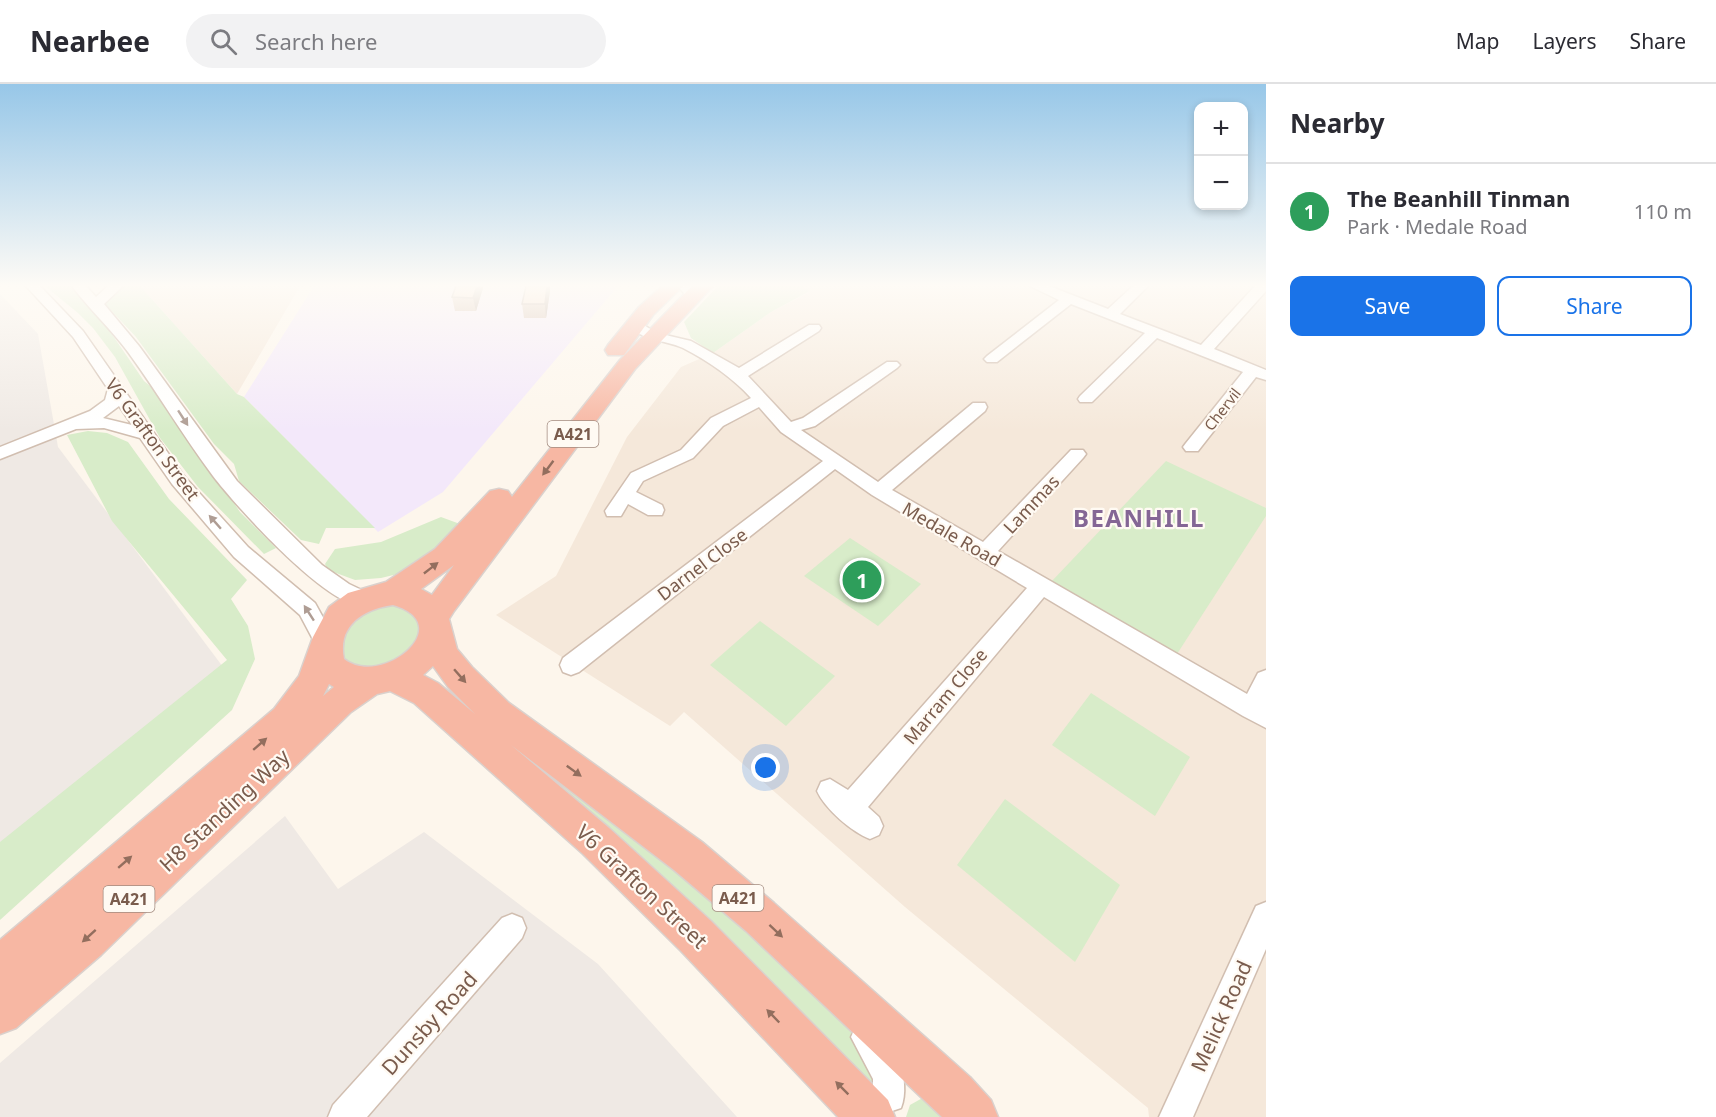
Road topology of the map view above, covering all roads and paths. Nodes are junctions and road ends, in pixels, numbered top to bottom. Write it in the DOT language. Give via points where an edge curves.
graph roads {
  1 [pos="78,334"];
  2 [pos="121,334"];
  3 [pos="633,334"];
  4 [pos="647,334"];
  5 [pos="681,334"];
  6 [pos="682,334"];
  7 [pos="804,334"];
  8 [pos="1024,334"];
  9 [pos="1153,334"];
  10 [pos="1161,334"];
  11 [pos="1219,334"];
  12 [pos="686,344"];
  13 [pos="1204,351"];
  14 [pos="992,359"];
  15 [pos="892,365"];
  16 [pos="1259,373"];
  17 [pos="739,375"];
  18 [pos="116,389"];
  19 [pos="762,399"];
  20 [pos="1086,399"];
  21 [pos="979,407"];
  22 [pos="74,426"];
  23 [pos="787,428"];
  24 [pos="146,434"];
  25 [pos="1192,447"];
  26 [pos="0,453"];
  27 [pos="1077,454"];
  28 [pos="833,462"];
  29 [pos="879,491"];
  30 [pos="624,494"];
  31 [pos="503,509"];
  32 [pos="655,510"];
  33 [pos="615,511"];
  34 [pos="476,541"];
  35 [pos="985,553"];
  36 [pos="1041,586"];
  37 [pos="393,593"];
  38 [pos="363,600"];
  39 [pos="435,623"];
  40 [pos="325,645"];
  41 [pos="571,665"];
  42 [pos="381,680"];
  43 [pos="1266,680"];
  44 [pos="1258,713"];
  45 [pos="296,727"];
  46 [pos="500,736"];
  47 [pos="244,774"];
  48 [pos="830,791"];
  49 [pos="850,808"];
  50 [pos="870,826"];
  51 [pos="1266,916"];
  52 [pos="513,928"];
  53 [pos="804,957"];
  54 [pos="0,968"];
  55 [pos="0,1012"];
  56 [pos="962,1101"];
  57 [pos="879,1110"];
  58 [pos="345,1117"];
  59 [pos="1176,1117"];
  1 -- 18 [label="street, V6 Grafton Street"];
  2 -- 38 [label="street, V6 Grafton Street, one-way" via="150,370 214,466 331,586"];
  3 -- 31 [label="highway, A421" via="620,345 565,418"];
  4 -- 31 [label="highway, A421, one-way"];
  5 -- 12 [label="street"];
  6 -- 12 [label="street, Medale Road"];
  7 -- 17 [label="street"];
  8 -- 14 [label="street"];
  9 -- 20 [label="street"];
  10 -- 13 [label="street"];
  11 -- 13 [label="street"];
  12 -- 17 [label="street, Medale Road"];
  13 -- 16 [label="street"];
  15 -- 23 [label="street" via="808,422"];
  16 -- 25 [label="street, Chervil"];
  17 -- 19 [label="street, Medale Road"];
  18 -- 22 [label="street" via="105,410"];
  18 -- 24 [label="street, V6 Grafton Street"];
  19 -- 23 [label="street, Medale Road"];
  19 -- 30 [label="street" via="717,422 687,454 637,477"];
  21 -- 29 [label="street"];
  22 -- 24 [label="street" via="104,423"];
  22 -- 26 [label="street"];
  23 -- 28 [label="street, Medale Road"];
  40 -- 24 [label="street, V6 Grafton Street, one-way" via="308,609 241,552 178,480"];
  27 -- 35 [label="street, Lammas"];
  28 -- 29 [label="street, Medale Road"];
  28 -- 41 [label="street, Darnel Close"];
  29 -- 35 [label="street, Medale Road"];
  30 -- 32 [label="street"];
  30 -- 33 [label="street"];
  31 -- 34 [label="highway, A421"];
  37 -- 34 [label="highway, A421, one-way"];
  34 -- 39 [label="highway, A421"];
  35 -- 36 [label="street, Medale Road"];
  36 -- 44 [label="street, Medale Road"];
  36 -- 49 [label="street, Marram Close"];
  37 -- 38 [label="highway, A421"];
  37 -- 39 [label="highway" via="419,600 428,607"];
  38 -- 40 [label="highway, A421" via="338,617"];
  39 -- 42 [label="highway, A421" via="433,643 424,657 411,668"];
  39 -- 46 [label="highway, V6 Grafton Street / A421, one-way" via="443,654"];
  40 -- 42 [label="highway, A421" via="328,662 337,673 351,680"];
  40 -- 45 [label="highway, H8 Standing Way / A421"];
  42 -- 45 [label="highway, H8 Standing Way / A421"];
  42 -- 46 [label="highway, V6 Grafton Street / A421" via="426,693"];
  43 -- 44 [label="street"];
  45 -- 47 [label="highway, H8 Standing Way / A421"];
  46 -- 53 [label="highway, V6 Grafton Street / A421, one-way" via="688,856"];
  57 -- 46 [label="highway, V6 Grafton Street / A421, one-way" via="596,841"];
  54 -- 47 [label="highway, H8 Standing Way / A421, one-way"];
  47 -- 55 [label="highway, H8 Standing Way / A421, one-way" via="86,940"];
  48 -- 49 [label="street"];
  49 -- 50 [label="street"];
  51 -- 59 [label="street, Melick Road"];
  52 -- 58 [label="street, Dunsby Road"];
  53 -- 56 [label="highway, V6 Grafton Street / A421"];
  53 -- 57 [label="street, V6 Grafton Street" via="874,1045 890,1076"];
  56 -- 57 [label="street, V6 Grafton Street" via="916,1080"];
}
